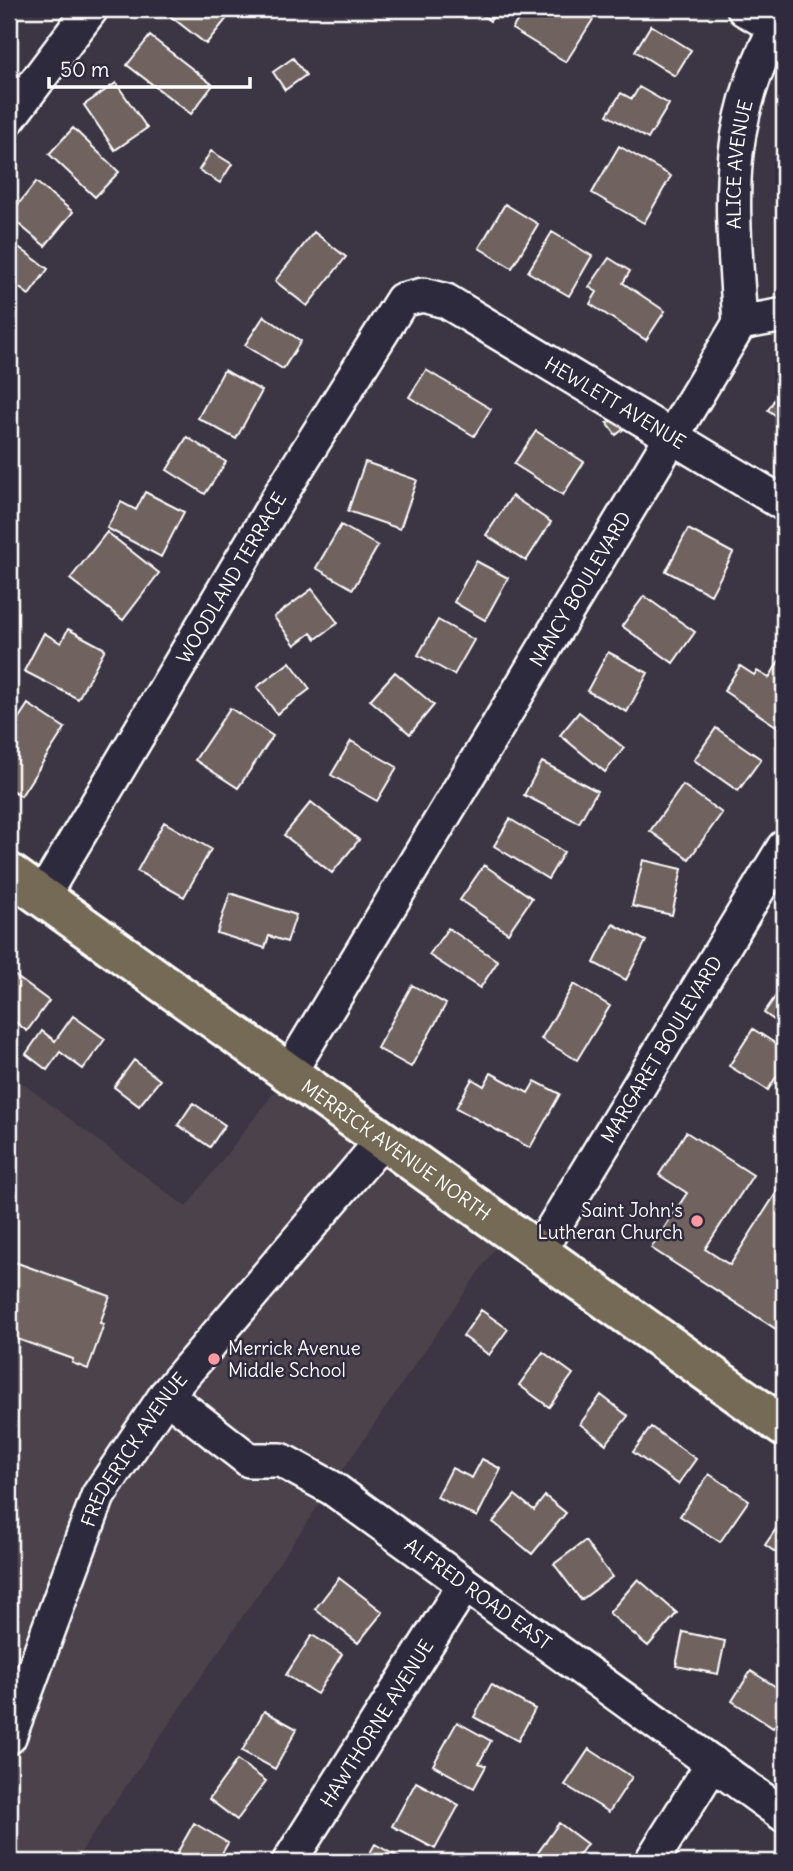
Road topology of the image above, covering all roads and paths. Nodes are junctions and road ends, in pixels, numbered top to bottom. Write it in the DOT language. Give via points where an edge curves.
graph roads {
  1 [pos="91,9"];
  2 [pos="744,9"];
  3 [pos="780,20"];
  4 [pos="9,118"];
  5 [pos="446,301"];
  6 [pos="784,315"];
  7 [pos="740,323"];
  8 [pos="673,437"];
  9 [pos="784,504"];
  10 [pos="784,847"];
  11 [pos="9,873"];
  12 [pos="42,897"];
  13 [pos="289,1073"];
  14 [pos="383,1140"];
  15 [pos="539,1251"];
  16 [pos="166,1395"];
  17 [pos="784,1427"];
  18 [pos="464,1585"];
  19 [pos="9,1737"];
  20 [pos="713,1763"];
  21 [pos="784,1815"];
  22 [pos="289,1862"];
  23 [pos="651,1862"];
  1 -- 4 [label="street"];
  2 -- 3 [label="street"];
  3 -- 7 [label="street, ALICE AVENUE" via="748,89 735,147 733,209"];
  5 -- 8 [label="street, HEWLETT AVENUE"];
  5 -- 12 [label="street, WOODLAND TERRACE" via="423,295 402,300 282,492"];
  6 -- 7 [label="street"];
  7 -- 8 [label="street, NANCY BOULEVARD"];
  8 -- 9 [label="street, HEWLETT AVENUE"];
  8 -- 13 [label="street, NANCY BOULEVARD"];
  10 -- 15 [label="street, MARGARET BOULEVARD"];
  11 -- 12 [label="main road, MERRICK AVENUE NORTH"];
  12 -- 13 [label="main road, MERRICK AVENUE NORTH"];
  13 -- 14 [label="main road, MERRICK AVENUE NORTH"];
  14 -- 15 [label="main road, MERRICK AVENUE NORTH"];
  14 -- 16 [label="street, FREDERICK AVENUE"];
  15 -- 17 [label="main road, MERRICK AVENUE NORTH"];
  16 -- 18 [label="street, ALFRED ROAD EAST" via="249,1460 281,1460 332,1488"];
  16 -- 19 [label="street, FREDERICK AVENUE" via="98,1496"];
  18 -- 20 [label="street, ALFRED ROAD EAST"];
  18 -- 22 [label="street, HAWTHORNE AVENUE"];
  20 -- 21 [label="street, ALFRED ROAD EAST"];
  20 -- 23 [label="street"];
}
